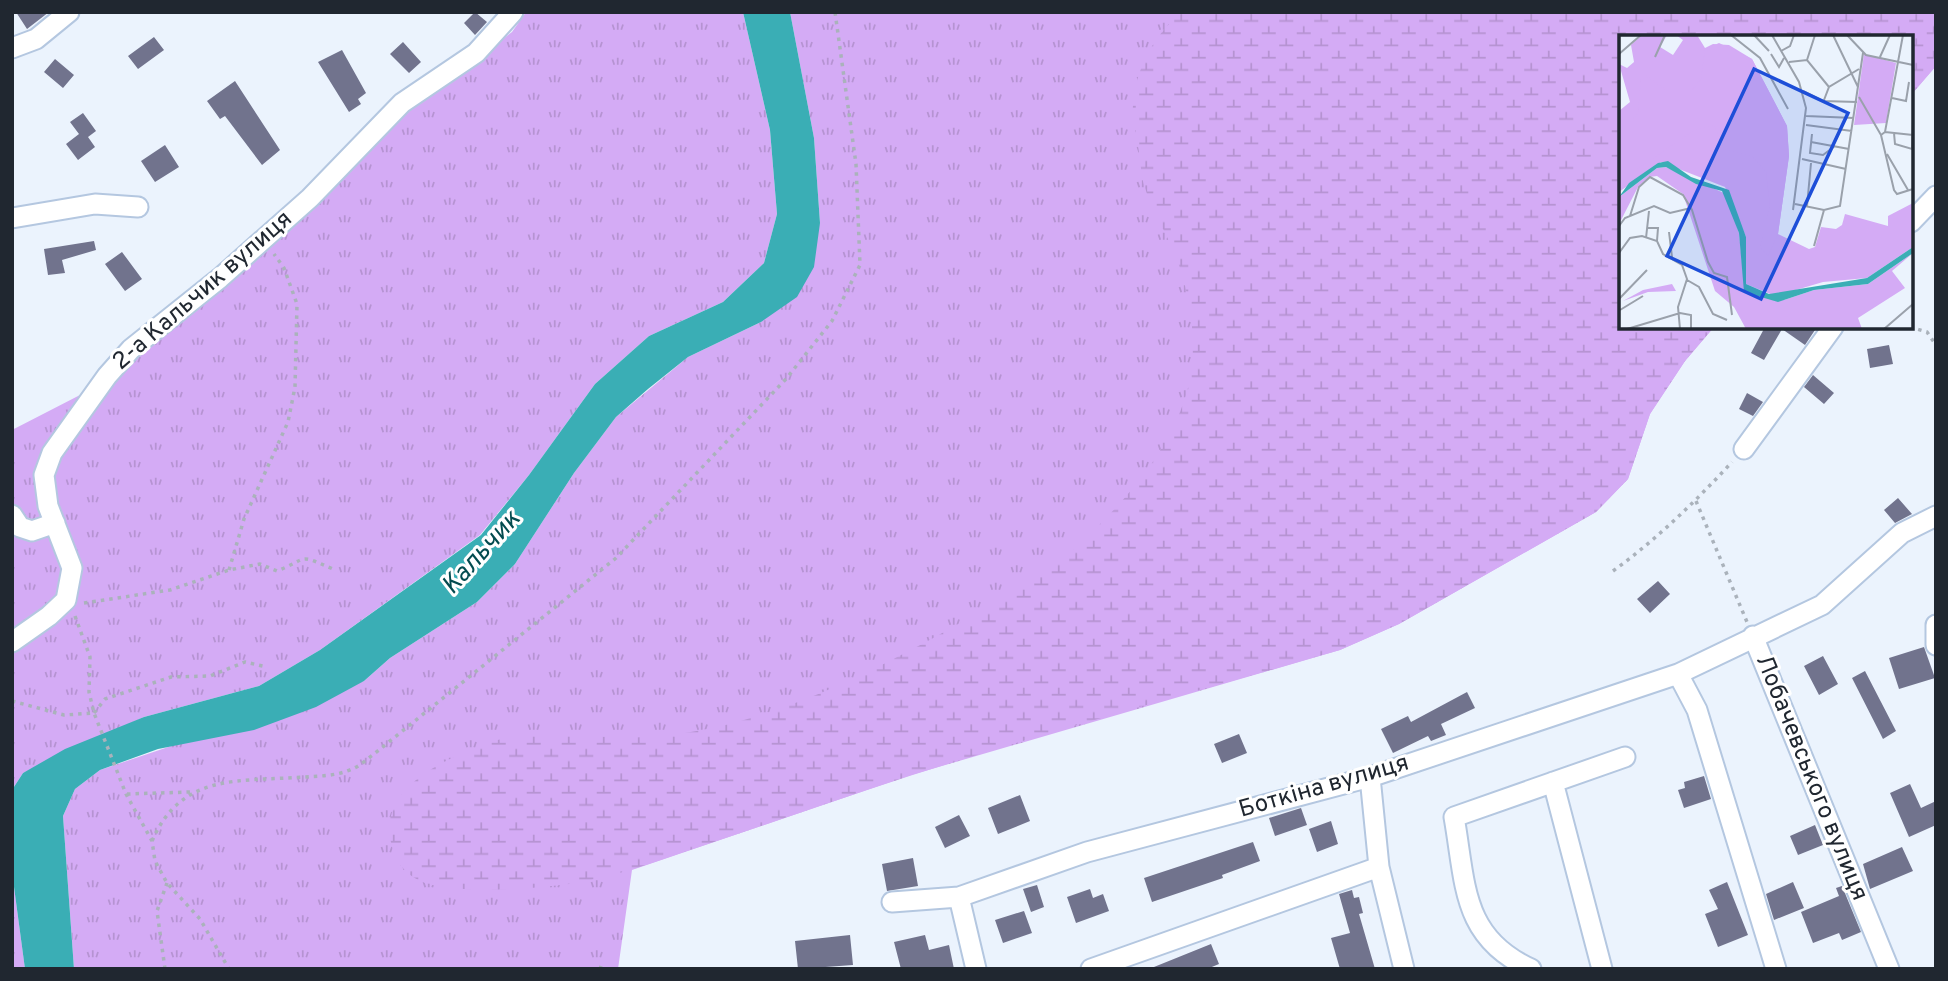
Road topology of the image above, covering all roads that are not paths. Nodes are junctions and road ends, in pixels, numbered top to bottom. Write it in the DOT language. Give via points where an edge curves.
graph roads {
  1 [pos="69,12"];
  2 [pos="503,16"];
  3 [pos="12,48"];
  4 [pos="1936,196"];
  5 [pos="138,207"];
  6 [pos="12,218"];
  7 [pos="1913,220"];
  8 [pos="1832,329"];
  9 [pos="1744,449"];
  10 [pos="12,515"];
  11 [pos="1936,516"];
  12 [pos="55,523"];
  13 [pos="1936,625"];
  14 [pos="1753,636"];
  15 [pos="12,642"];
  16 [pos="1936,646"];
  17 [pos="1678,674"];
  18 [pos="1625,757"];
  19 [pos="1370,777"];
  20 [pos="1553,782"];
  21 [pos="1378,867"];
  22 [pos="959,897"];
  23 [pos="892,902"];
  24 [pos="975,969"];
  25 [pos="1091,969"];
  26 [pos="1404,969"];
  27 [pos="1531,969"];
  28 [pos="1602,969"];
  29 [pos="1776,969"];
  30 [pos="1889,969"];
  1 -- 3 [label="street" via="36,39"];
  2 -- 12 [label="street, 2-а Кальчик вулиця" via="476,53 402,103 321,187 131,349 107,376 47,465 44,491"];
  4 -- 7 [label="street"];
  5 -- 6 [label="street" via="95,204"];
  8 -- 9 [label="street"];
  10 -- 12 [label="street" via="20,527 32,531"];
  11 -- 14 [label="street, Лобачевського вулиця" via="1902,533 1822,605"];
  12 -- 15 [label="street, 2-а Кальчик вулиця" via="72,568 70,601"];
  13 -- 16 [label="street"];
  14 -- 17 [label="street, Боткіна вулиця"];
  14 -- 30 [label="street, Лобачевського вулиця"];
  17 -- 19 [label="street, Боткіна вулиця"];
  17 -- 29 [label="street" via="1697,710"];
  18 -- 20 [label="street"];
  19 -- 21 [label="street"];
  19 -- 22 [label="street, Боткіна вулиця" via="1087,852"];
  20 -- 27 [label="street" via="1454,817 1471,911 1484,937 1507,958"];
  20 -- 28 [label="street"];
  21 -- 25 [label="street"];
  21 -- 26 [label="street"];
  22 -- 23 [label="street, Боткіна вулиця"];
  22 -- 24 [label="street"];
}
